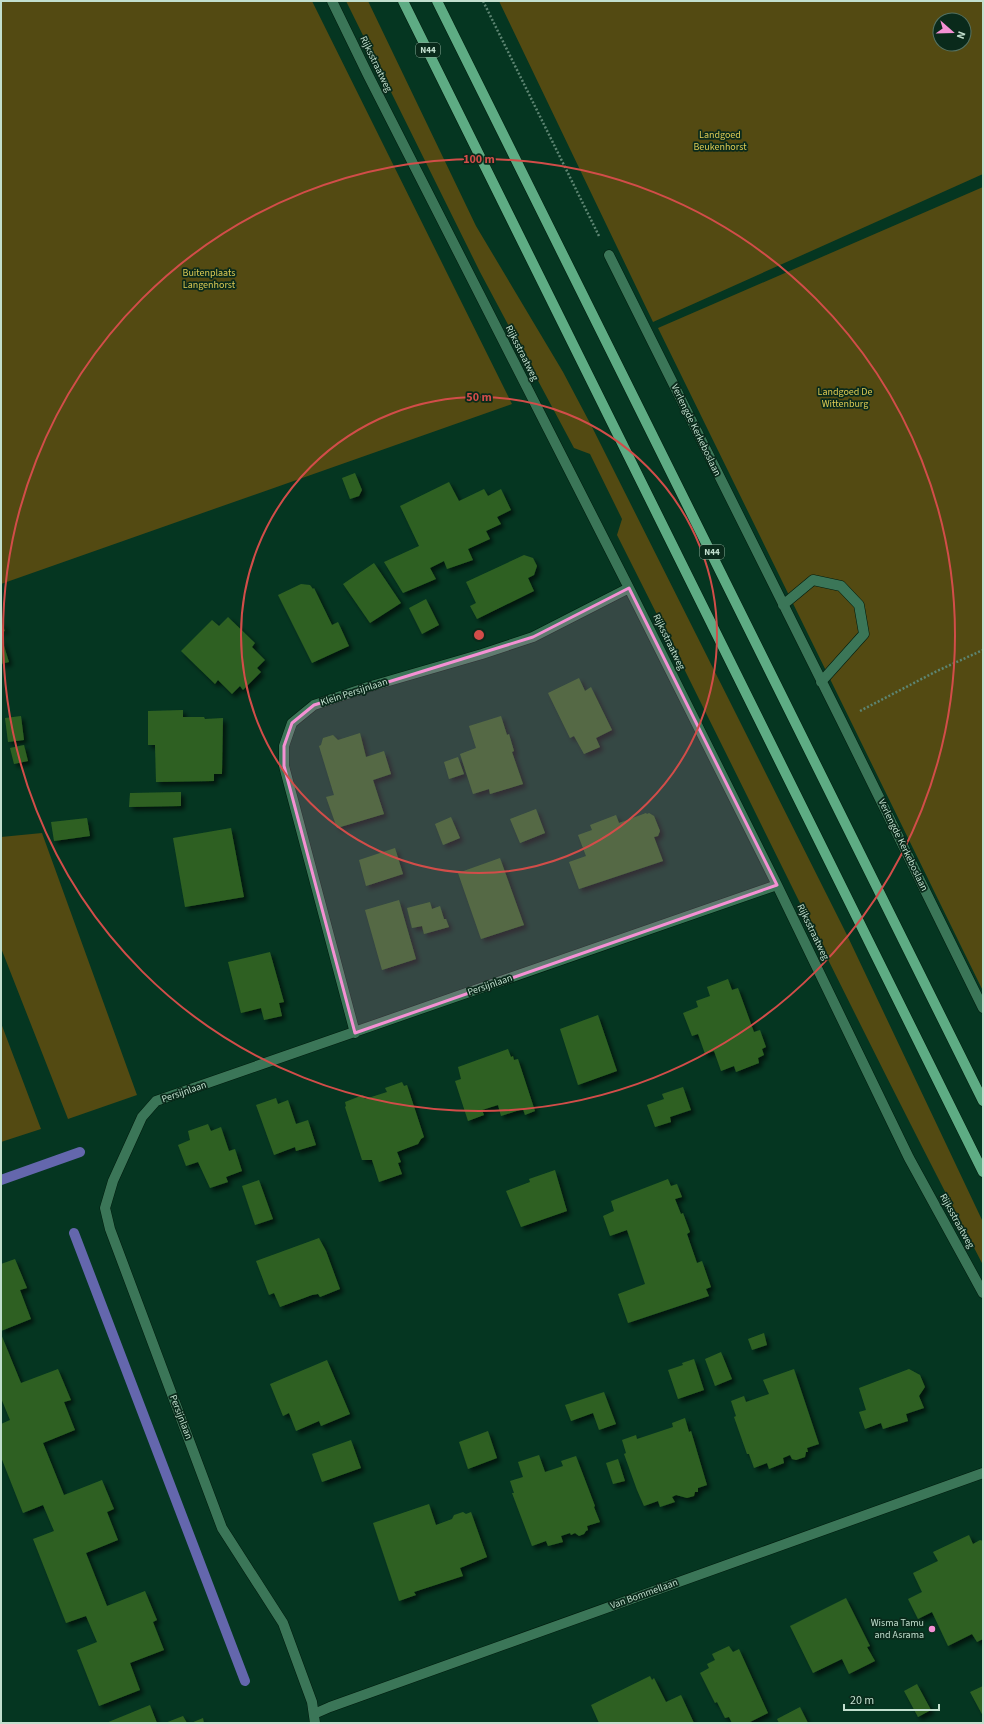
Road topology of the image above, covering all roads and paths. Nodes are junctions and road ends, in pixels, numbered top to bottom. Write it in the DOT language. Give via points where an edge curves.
graph roads {
  1 [pos="332,1"];
  2 [pos="403,1"];
  3 [pos="437,1"];
  4 [pos="483,1"];
  5 [pos="608,255"];
  6 [pos="629,588"];
  7 [pos="783,605"];
  8 [pos="983,650"];
  9 [pos="821,682"];
  10 [pos="841,720"];
  11 [pos="777,885"];
  12 [pos="983,1008"];
  13 [pos="355,1033"];
  14 [pos="983,1101"];
  15 [pos="983,1172"];
  16 [pos="983,1293"];
  17 [pos="983,1472"];
  18 [pos="314,1719"];
  1 -- 6 [label="street, Rijksstraatweg"];
  2 -- 15 [label="main road, N44"];
  3 -- 14 [label="main road, N44"];
  4 -- 5 [label="path"];
  5 -- 7 [label="street, Verlengde Kerkeboslaan"];
  6 -- 11 [label="street, Rijksstraatweg"];
  6 -- 13 [label="street, Klein Persijnlaan" via="533,636 314,705 292,723 284,746 284,766"];
  7 -- 9 [label="street, Verlengde Kerkeboslaan"];
  7 -- 9 [label="street" via="813,580 841,586 859,605 864,634"];
  8 -- 10 [label="path"];
  9 -- 10 [label="street, Verlengde Kerkeboslaan"];
  10 -- 12 [label="street, Verlengde Kerkeboslaan"];
  11 -- 13 [label="street, Persijnlaan"];
  11 -- 16 [label="street, Rijksstraatweg" via="909,1158"];
  13 -- 18 [label="street, Persijnlaan" via="156,1101 142,1117 113,1181 105,1208 110,1229 222,1528 283,1623 312,1702"];
  17 -- 18 [label="street, Van Bommellaan" via="353,1699"];
}
